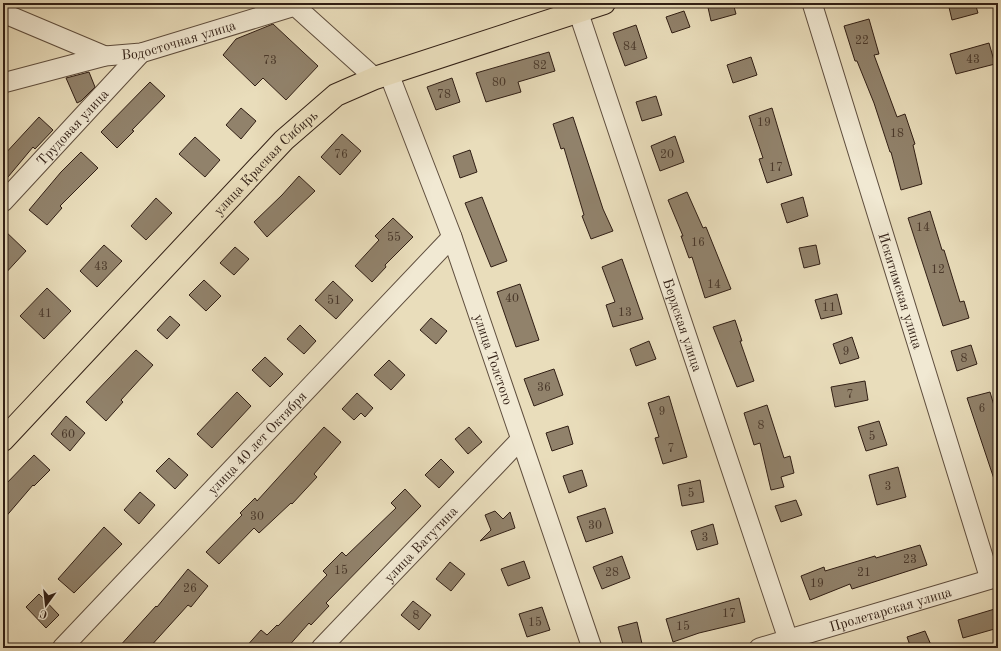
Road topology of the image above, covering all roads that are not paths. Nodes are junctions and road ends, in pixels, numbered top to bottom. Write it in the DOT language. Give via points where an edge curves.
graph roads {
  1 [pos="604,3"];
  2 [pos="812,3"];
  3 [pos="297,4"];
  4 [pos="578,10"];
  5 [pos="3,13"];
  6 [pos="141,53"];
  7 [pos="105,56"];
  8 [pos="382,76"];
  9 [pos="3,83"];
  10 [pos="3,202"];
  11 [pos="452,237"];
  12 [pos="3,440"];
  13 [pos="520,440"];
  14 [pos="994,578"];
  15 [pos="788,639"];
  16 [pos="62,648"];
  17 [pos="321,648"];
  18 [pos="592,648"];
  19 [pos="759,648"];
  1 -- 4 [label="main road, улица Красная Сибирь"];
  2 -- 14 [label="street, Искитимская улица"];
  3 -- 6 [label="street, Водосточная улица"];
  3 -- 8 [label="street, Водосточная улица"];
  4 -- 8 [label="main road, улица Красная Сибирь"];
  4 -- 15 [label="street, Бердская улица"];
  5 -- 7 [label="street"];
  6 -- 7 [label="street, Водосточная улица"];
  6 -- 10 [label="street, Трудовая улица"];
  7 -- 9 [label="street, Водосточная улица"];
  8 -- 11 [label="street, улица Толстого"];
  8 -- 12 [label="main road, улица Красная Сибирь" via="336,95 284,140"];
  11 -- 13 [label="street, улица Толстого"];
  11 -- 16 [label="street, улица 40 лет Октября"];
  13 -- 17 [label="street, улица Ватутина"];
  13 -- 18 [label="street, улица Толстого"];
  14 -- 15 [label="street, Пролетарская улица"];
  15 -- 19 [label="street, Пролетарская улица"];
}
